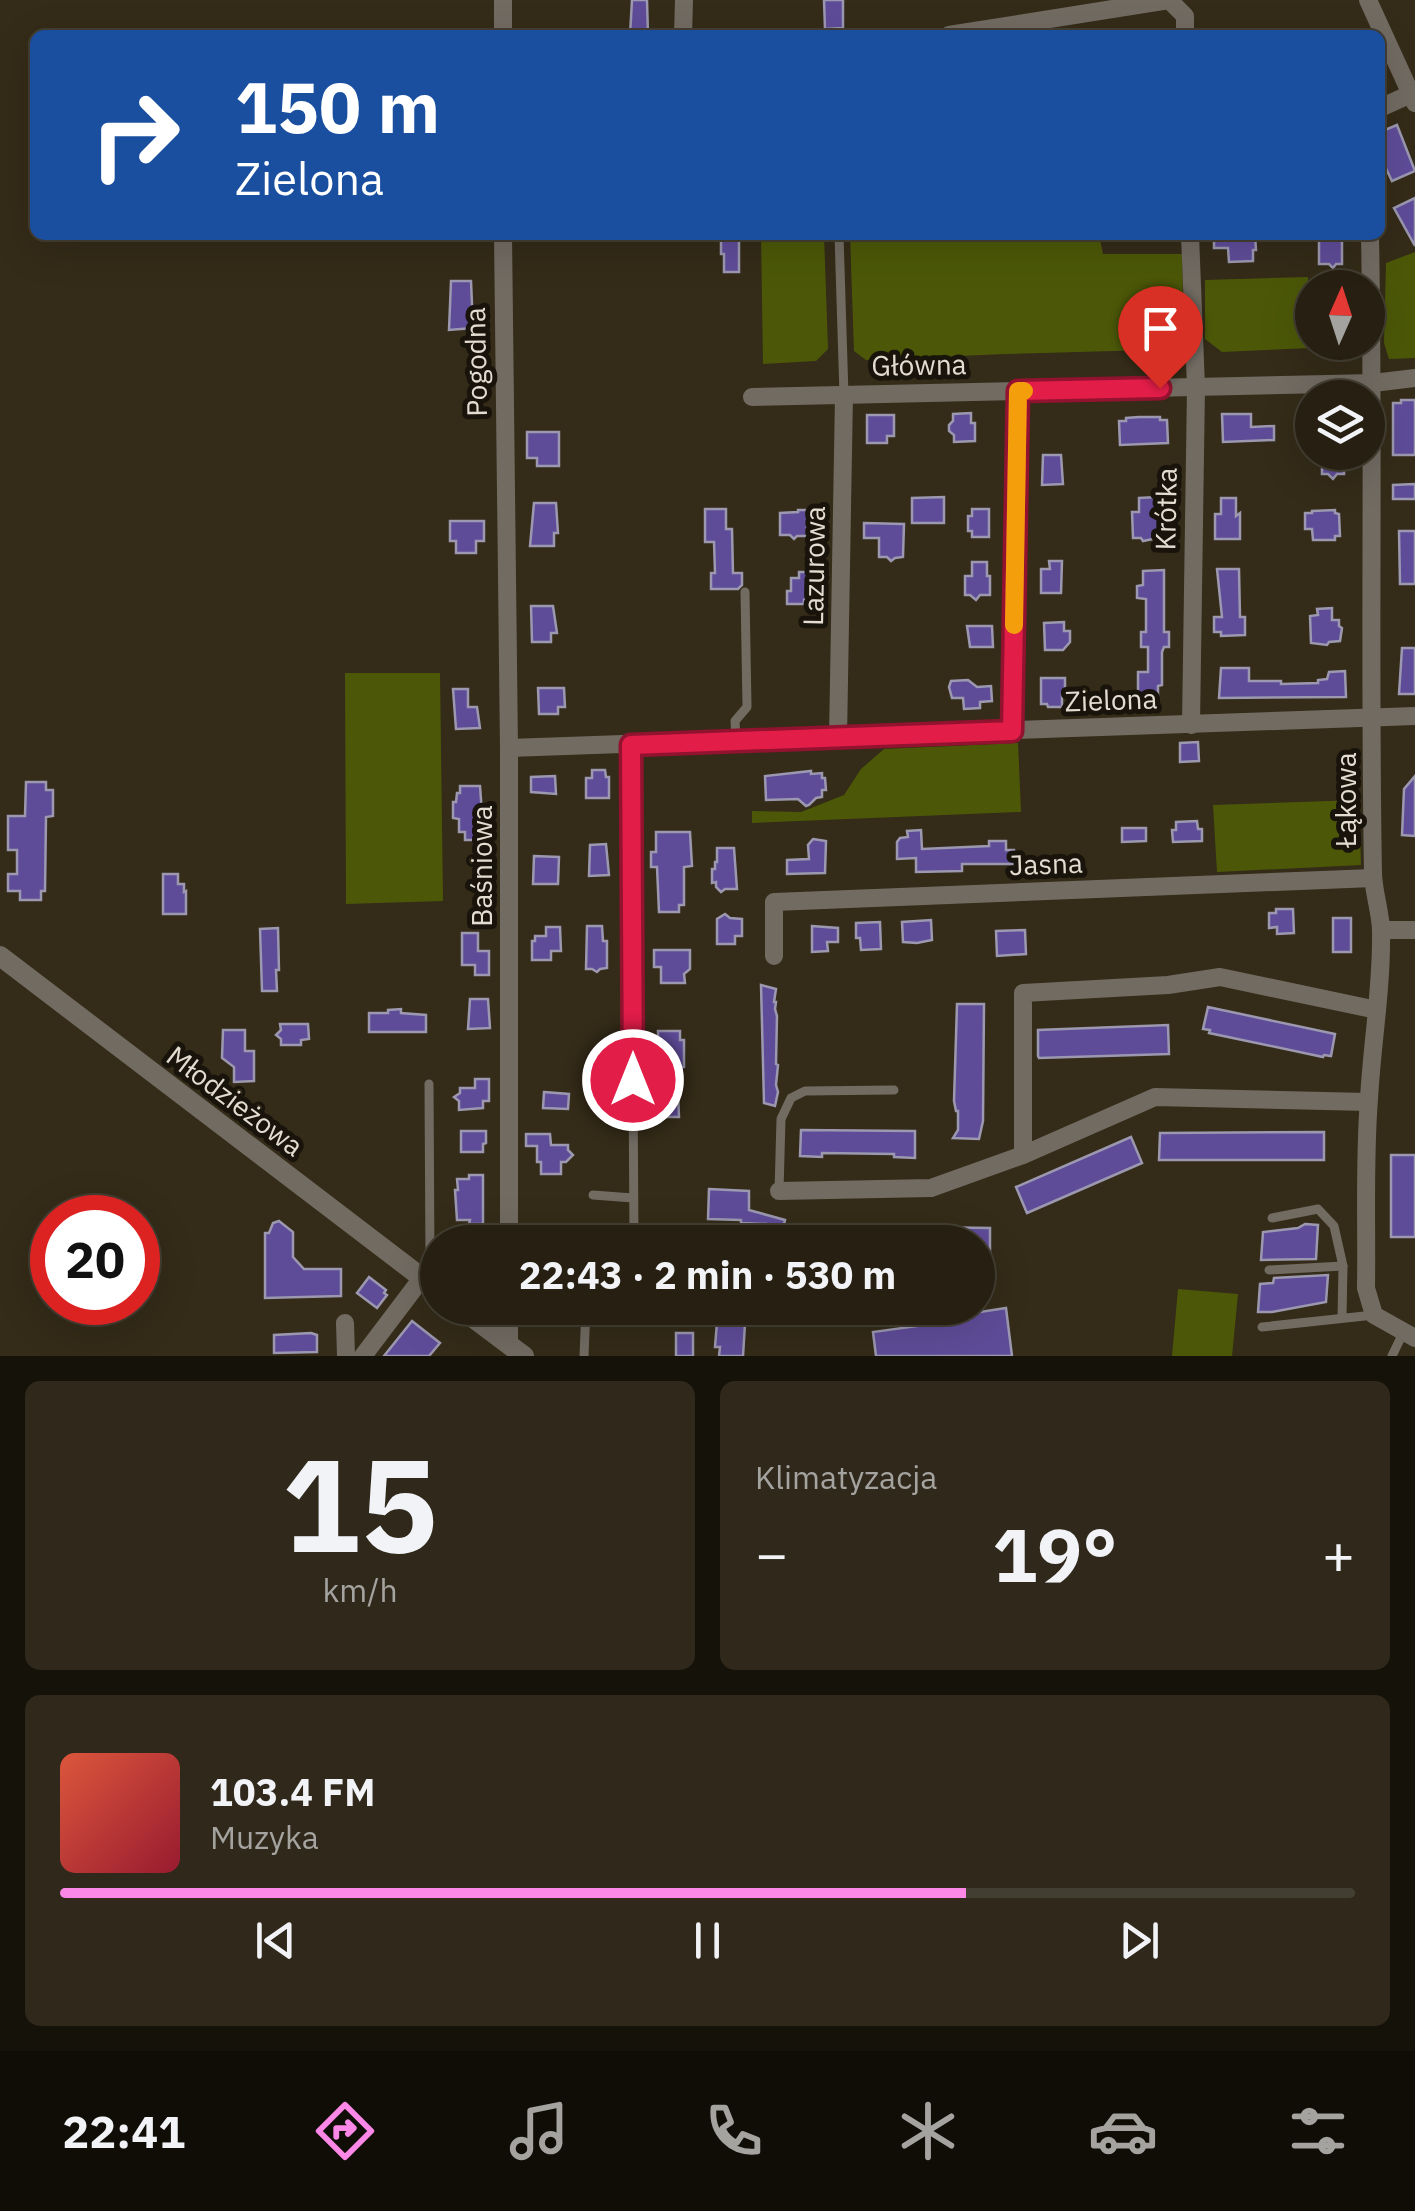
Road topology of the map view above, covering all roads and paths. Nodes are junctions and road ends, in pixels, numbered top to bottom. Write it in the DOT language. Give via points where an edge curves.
graph roads {
  1 [pos="503,0"];
  2 [pos="684,0"];
  3 [pos="1168,0"];
  4 [pos="1368,0"];
  5 [pos="503,30"];
  6 [pos="683,30"];
  7 [pos="1010,30"];
  8 [pos="1185,30"];
  9 [pos="1382,30"];
  10 [pos="1385,35"];
  11 [pos="1414,96"];
  12 [pos="1385,106"];
  13 [pos="502,240"];
  14 [pos="840,240"];
  15 [pos="1190,240"];
  16 [pos="1370,240"];
  17 [pos="1415,378"];
  18 [pos="1373,380"];
  19 [pos="1385,382"];
  20 [pos="1295,385"];
  21 [pos="1196,387"];
  22 [pos="1018,391"];
  23 [pos="844,394"];
  24 [pos="752,397"];
  25 [pos="1373,470"];
  26 [pos="505,489"];
  27 [pos="745,592"];
  28 [pos="1415,716"];
  29 [pos="1372,718"];
  30 [pos="1191,725"];
  31 [pos="1012,731"];
  32 [pos="838,738"];
  33 [pos="736,742"];
  34 [pos="631,745"];
  35 [pos="509,748"];
  36 [pos="1373,878"];
  37 [pos="1381,930"];
  38 [pos="1415,930"];
  39 [pos="0,956"];
  40 [pos="774,956"];
  41 [pos="1377,1010"];
  42 [pos="429,1084"];
  43 [pos="894,1090"];
  44 [pos="1368,1102"];
  45 [pos="1024,1155"];
  46 [pos="779,1190"];
  47 [pos="593,1195"];
  48 [pos="634,1198"];
  49 [pos="1272,1218"];
  50 [pos="430,1225"];
  51 [pos="509,1225"];
  52 [pos="634,1225"];
  53 [pos="1343,1266"];
  54 [pos="1269,1270"];
  55 [pos="420,1276"];
  56 [pos="420,1295"];
  57 [pos="1374,1315"];
  58 [pos="1342,1318"];
  59 [pos="345,1323"];
  60 [pos="483,1325"];
  61 [pos="512,1325"];
  62 [pos="585,1325"];
  63 [pos="1262,1326"];
  64 [pos="1409,1335"];
  65 [pos="516,1350"];
  66 [pos="367,1355"];
  67 [pos="346,1356"];
  68 [pos="584,1356"];
  69 [pos="1392,1356"];
  1 -- 5 [label="street"];
  2 -- 6 [label="street"];
  3 -- 7 [label="street"];
  3 -- 8 [label="street" via="1185,16"];
  4 -- 9 [label="street"];
  10 -- 11 [label="street"];
  11 -- 12 [label="street"];
  13 -- 26 [label="street, Pogodna"];
  14 -- 23 [label="lane"];
  15 -- 21 [label="street, Krótka"];
  16 -- 18 [label="street, Łąkowa"];
  17 -- 19 [label="street, Główna"];
  20 -- 21 [label="street, Główna"];
  21 -- 22 [label="street, Główna"];
  21 -- 30 [label="street, Krótka"];
  22 -- 23 [label="street, Główna"];
  22 -- 31 [label="street"];
  23 -- 24 [label="street, Główna"];
  23 -- 32 [label="street, Lazurowa"];
  25 -- 29 [label="street, Łąkowa"];
  26 -- 35 [label="street, Baśniowa"];
  27 -- 33 [label="lane" via="747,707 735,721"];
  28 -- 29 [label="street, Zielona"];
  29 -- 30 [label="street, Zielona"];
  29 -- 36 [label="street, Łąkowa"];
  30 -- 31 [label="street, Zielona"];
  31 -- 32 [label="street, Zielona"];
  32 -- 33 [label="street, Zielona"];
  33 -- 34 [label="street, Zielona"];
  34 -- 35 [label="street, Zielona"];
  34 -- 48 [label="lane"];
  35 -- 51 [label="street, Baśniowa"];
  36 -- 37 [label="street, Łąkowa"];
  36 -- 40 [label="street, Jasna" via="774,902"];
  37 -- 38 [label="street"];
  37 -- 41 [label="street, Łąkowa"];
  39 -- 55 [label="street, Młodzieżowa"];
  41 -- 44 [label="street, Łąkowa"];
  41 -- 45 [label="street" via="1220,977 1023,994"];
  42 -- 50 [label="lane"];
  43 -- 46 [label="lane" via="791,1098 781,1119"];
  44 -- 45 [label="street" via="1155,1097"];
  44 -- 57 [label="street, Łąkowa" via="1366,1288"];
  45 -- 46 [label="street" via="931,1188"];
  47 -- 48 [label="lane"];
  48 -- 52 [label="lane"];
  49 -- 53 [label="lane" via="1318,1209 1334,1226"];
  53 -- 54 [label="lane"];
  53 -- 58 [label="lane"];
  56 -- 66 [label="street"];
  57 -- 58 [label="lane"];
  57 -- 64 [label="street"];
  58 -- 63 [label="lane"];
  59 -- 67 [label="street"];
  60 -- 65 [label="street"];
  61 -- 65 [label="street"];
  62 -- 68 [label="lane"];
  64 -- 69 [label="lane"];
}
